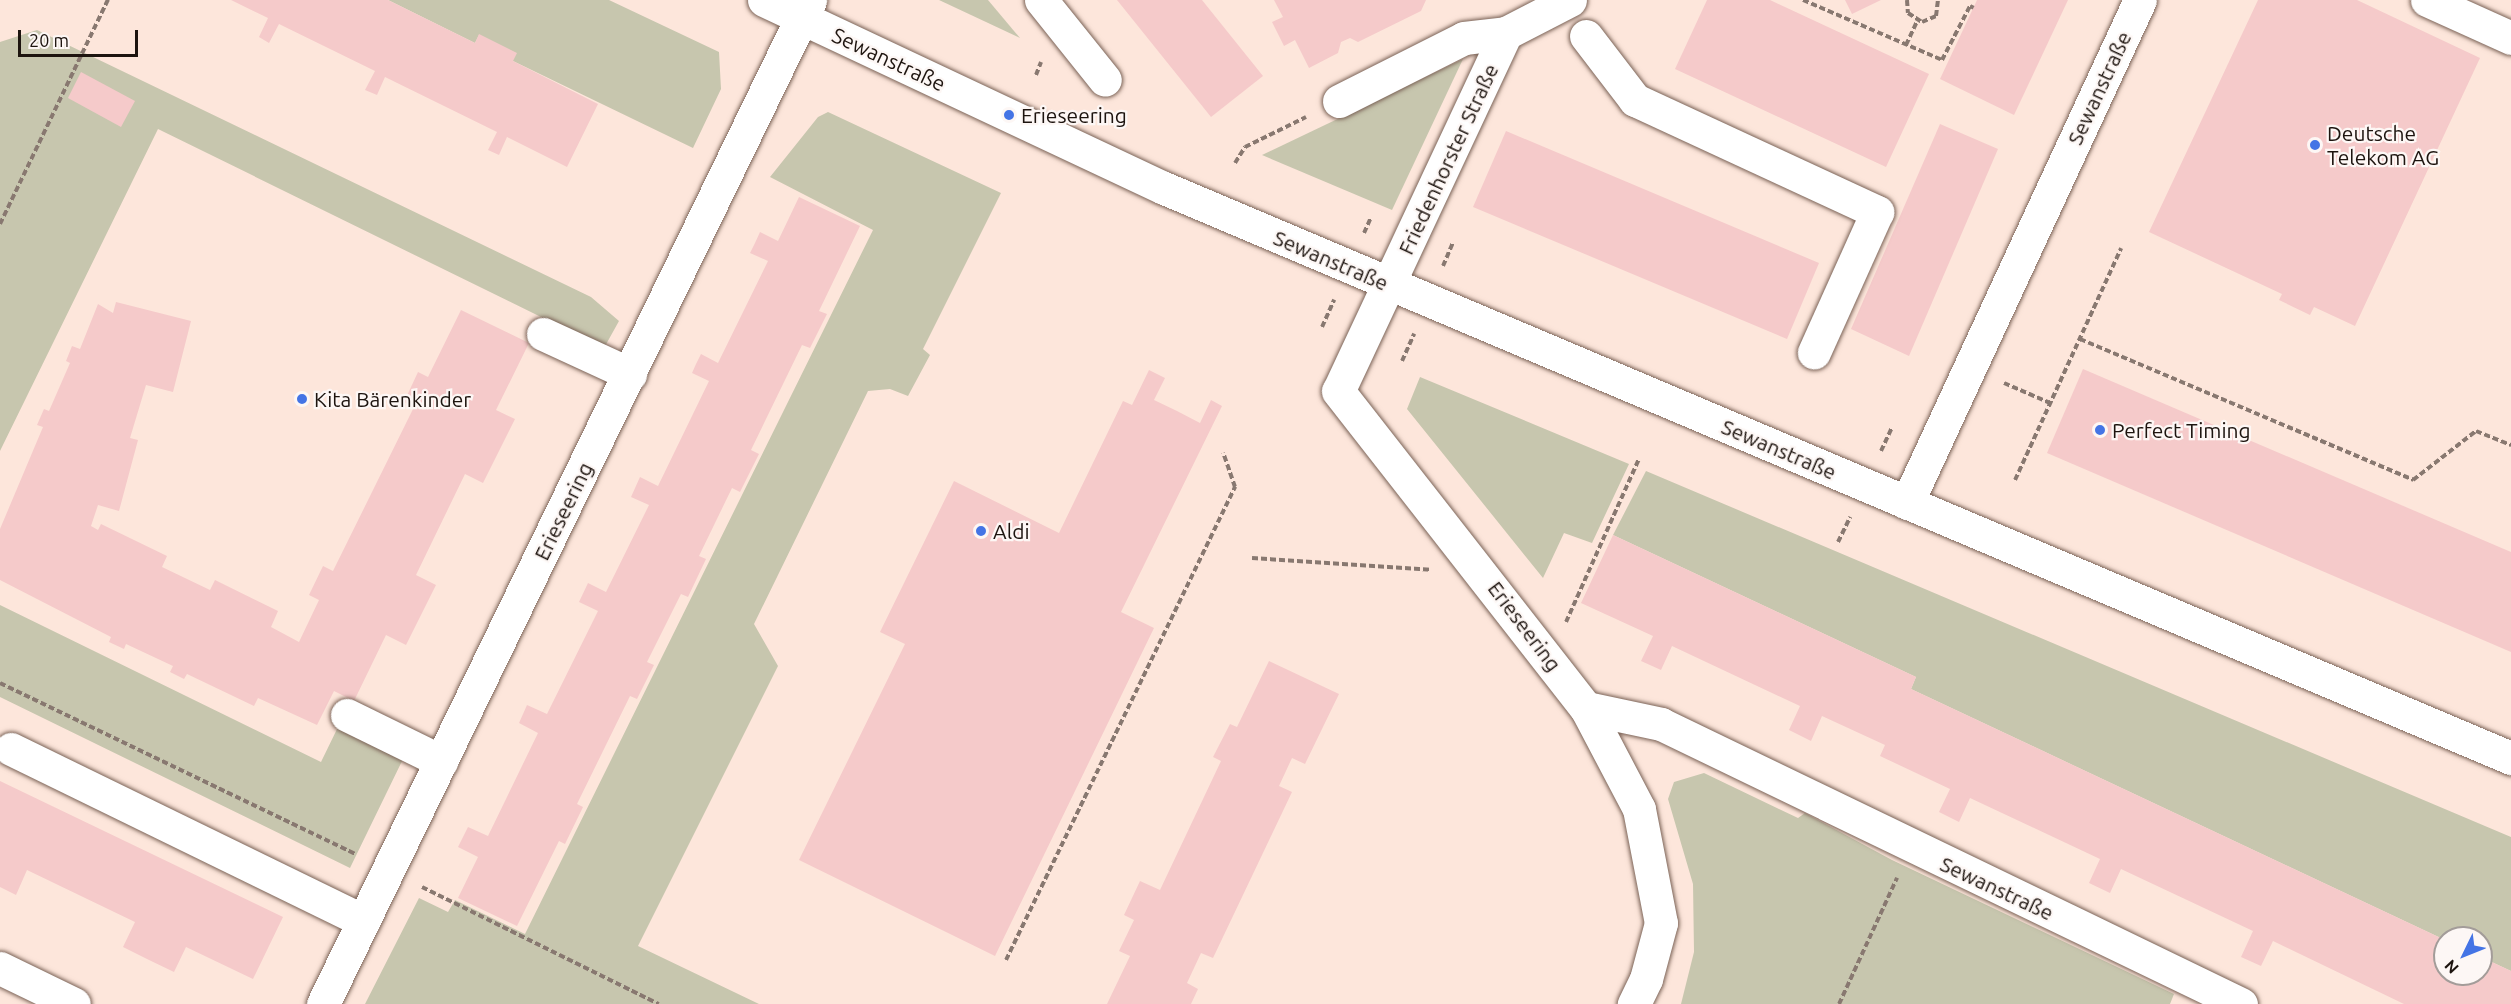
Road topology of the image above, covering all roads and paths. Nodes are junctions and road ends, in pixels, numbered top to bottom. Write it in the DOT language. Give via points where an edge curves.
graph roads {
  1 [pos="108,0"];
  2 [pos="764,0"];
  3 [pos="1041,0"];
  4 [pos="1570,0"];
  5 [pos="1803,0"];
  6 [pos="1907,0"];
  7 [pos="1938,0"];
  8 [pos="2140,0"];
  9 [pos="2427,0"];
  10 [pos="1974,8"];
  11 [pos="806,9"];
  12 [pos="1917,21"];
  13 [pos="1506,33"];
  14 [pos="1586,36"];
  15 [pos="2511,38"];
  16 [pos="1906,45"];
  17 [pos="1041,62"];
  18 [pos="1036,75"];
  19 [pos="1105,80"];
  20 [pos="1339,101"];
  21 [pos="1235,163"];
  22 [pos="0,224"];
  23 [pos="2121,248"];
  24 [pos="1389,285"];
  25 [pos="543,334"];
  26 [pos="2080,339"];
  27 [pos="1814,352"];
  28 [pos="1968,368"];
  29 [pos="630,374"];
  30 [pos="2050,403"];
  31 [pos="2511,445"];
  32 [pos="1223,453"];
  33 [pos="1639,459"];
  34 [pos="2015,480"];
  35 [pos="1907,503"];
  36 [pos="1252,558"];
  37 [pos="1486,574"];
  38 [pos="1549,659"];
  39 [pos="0,683"];
  40 [pos="1586,708"];
  41 [pos="347,715"];
  42 [pos="11,749"];
  43 [pos="2511,758"];
  44 [pos="441,761"];
  45 [pos="1911,848"];
  46 [pos="388,870"];
  47 [pos="363,921"];
  48 [pos="1006,960"];
  49 [pos="0,968"];
  50 [pos="74,1004"];
  51 [pos="323,1004"];
  52 [pos="659,1004"];
  53 [pos="1634,1004"];
  54 [pos="1839,1004"];
  55 [pos="2241,1004"];
  1 -- 22 [label="path"];
  2 -- 11 [label="street, Sewanstraße"];
  3 -- 19 [label="street"];
  4 -- 13 [label="street, Friedenhorster Straße"];
  5 -- 16 [label="path"];
  6 -- 12 [label="path" via="1908,13"];
  7 -- 12 [label="path" via="1936,16"];
  8 -- 28 [label="street, Sewanstraße"];
  9 -- 15 [label="street"];
  10 -- 16 [label="path" via="1970,6 1942,60"];
  11 -- 24 [label="street, Sewanstraße" via="1164,188"];
  11 -- 29 [label="street, Erieseering"];
  12 -- 16 [label="path"];
  13 -- 20 [label="street, Friedenhorster Straße" via="1464,38"];
  13 -- 24 [label="street, Friedenhorster Straße"];
  14 -- 27 [label="street" via="1635,100 1877,212"];
  17 -- 18 [label="path"];
  20 -- 21 [label="path" via="1245,147"];
  23 -- 26 [label="path"];
  24 -- 35 [label="street, Sewanstraße"];
  24 -- 37 [label="street, Erieseering" via="1338,391"];
  25 -- 29 [label="street"];
  26 -- 30 [label="path"];
  26 -- 31 [label="path" via="2413,480 2476,431"];
  28 -- 30 [label="path"];
  28 -- 35 [label="street, Sewanstraße"];
  29 -- 44 [label="street, Erieseering"];
  30 -- 34 [label="path"];
  32 -- 48 [label="path" via="1235,487"];
  33 -- 38 [label="path"];
  35 -- 43 [label="street, Sewanstraße"];
  36 -- 37 [label="path"];
  37 -- 38 [label="street, Erieseering"];
  38 -- 40 [label="street, Erieseering"];
  39 -- 46 [label="path"];
  40 -- 45 [label="street, Sewanstraße" via="1661,724"];
  40 -- 53 [label="street, Erieseering" via="1638,809 1652,858 1661,923"];
  41 -- 44 [label="street"];
  42 -- 47 [label="street"];
  44 -- 46 [label="street, Erieseering"];
  45 -- 54 [label="path"];
  45 -- 55 [label="street, Sewanstraße"];
  46 -- 47 [label="street, Erieseering"];
  46 -- 52 [label="path"];
  47 -- 51 [label="street, Erieseering"];
  49 -- 50 [label="street"];
}
